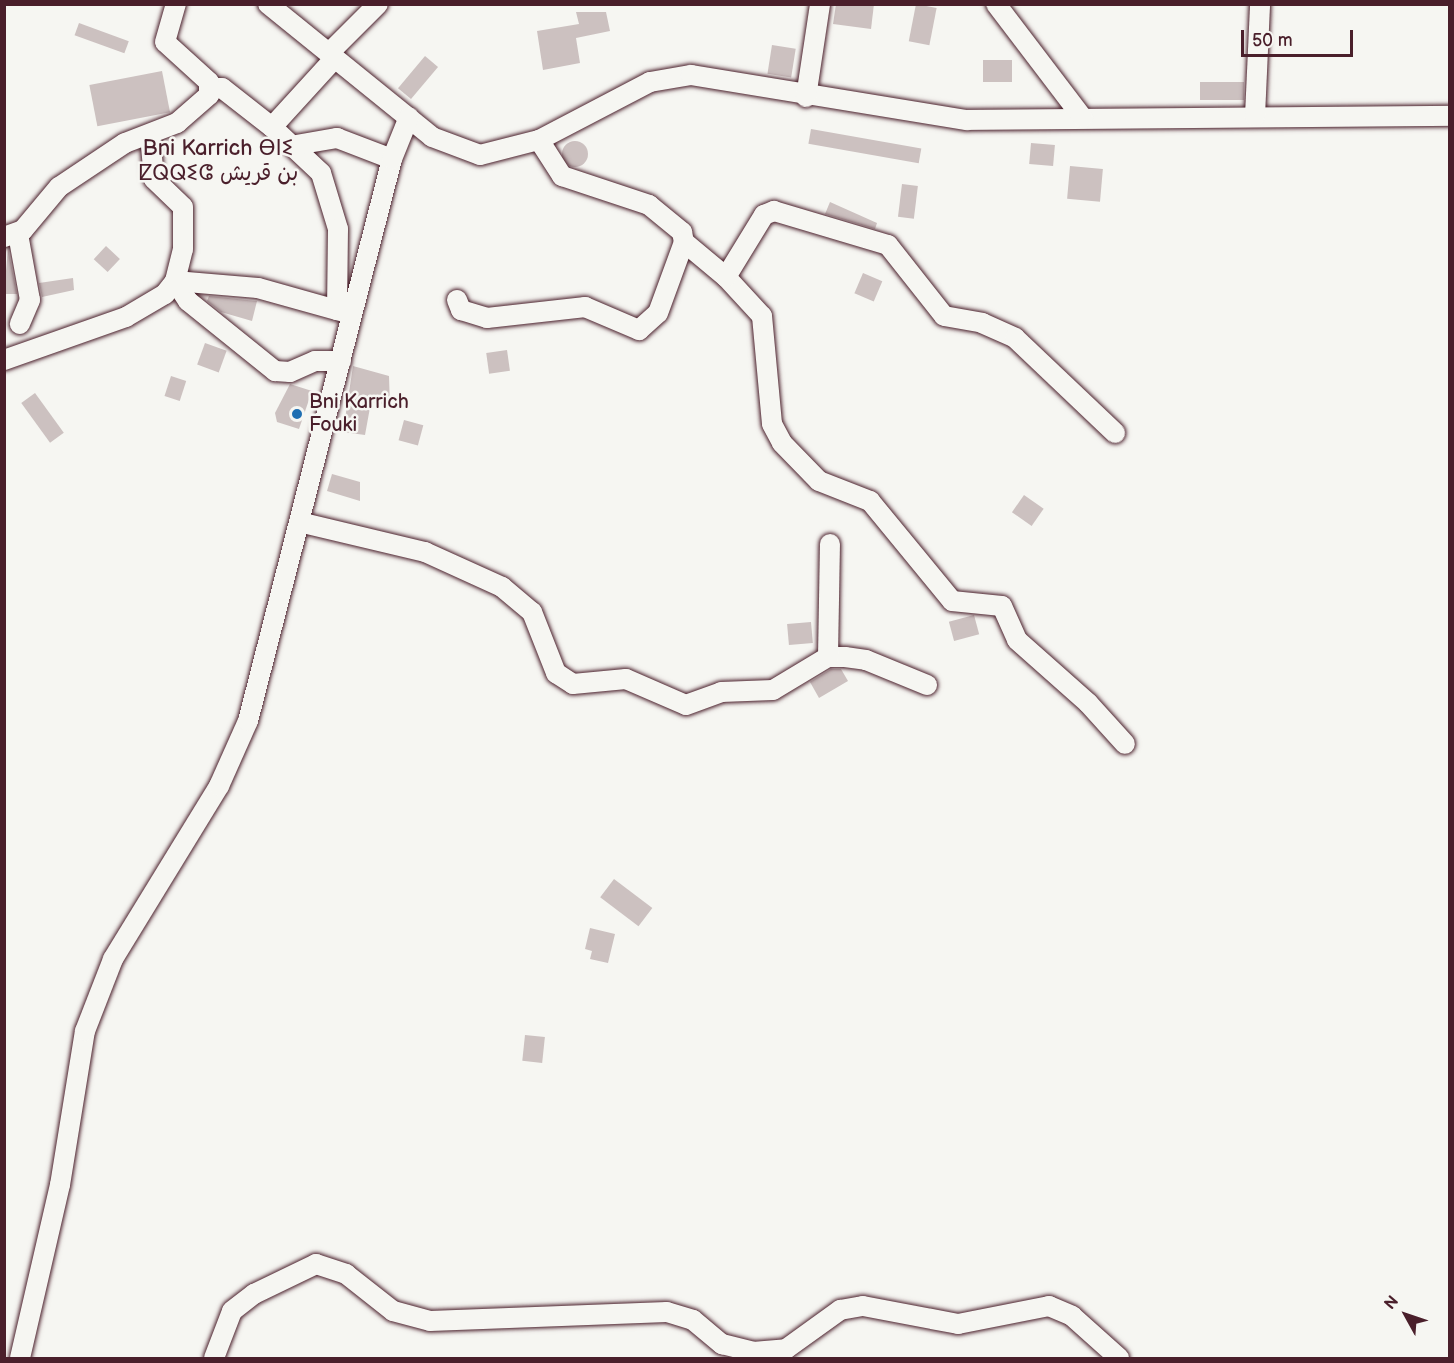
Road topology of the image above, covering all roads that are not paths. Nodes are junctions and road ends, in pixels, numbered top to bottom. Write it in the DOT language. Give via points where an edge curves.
graph roads {
  1 [pos="176,4"];
  2 [pos="268,4"];
  3 [pos="378,4"];
  4 [pos="820,4"];
  5 [pos="1260,4"];
  6 [pos="1002,7"];
  7 [pos="332,56"];
  8 [pos="212,88"];
  9 [pos="806,97"];
  10 [pos="1448,110"];
  11 [pos="1255,116"];
  12 [pos="409,117"];
  13 [pos="1083,118"];
  14 [pos="272,127"];
  15 [pos="150,135"];
  16 [pos="539,140"];
  17 [pos="296,145"];
  18 [pos="392,159"];
  19 [pos="11,236"];
  20 [pos="684,242"];
  21 [pos="726,277"];
  22 [pos="175,281"];
  23 [pos="457,300"];
  24 [pos="345,312"];
  25 [pos="20,324"];
  26 [pos="4,360"];
  27 [pos="341,361"];
  28 [pos="1115,432"];
  29 [pos="299,522"];
  30 [pos="830,544"];
  31 [pos="828,657"];
  32 [pos="927,685"];
  33 [pos="1125,744"];
  34 [pos="20,1359"];
  35 [pos="214,1359"];
  36 [pos="1119,1359"];
  1 -- 8 [label="street" via="165,42"];
  2 -- 7 [label="street"];
  3 -- 7 [label="street"];
  4 -- 9 [label="street"];
  5 -- 11 [label="street"];
  6 -- 13 [label="street"];
  7 -- 12 [label="street"];
  7 -- 14 [label="street"];
  8 -- 14 [label="street" via="222,88"];
  8 -- 15 [label="street" via="182,119"];
  9 -- 13 [label="street" via="945,118"];
  9 -- 16 [label="street" via="711,77 670,76"];
  10 -- 11 [label="street"];
  11 -- 13 [label="street"];
  12 -- 16 [label="street" via="444,144 469,154 493,155"];
  12 -- 18 [label="street"];
  14 -- 17 [label="street"];
  15 -- 19 [label="street" via="117,148 59,187"];
  15 -- 22 [label="street" via="154,178 179,201 185,216"];
  16 -- 20 [label="street" via="562,176 649,205 682,232"];
  17 -- 18 [label="street" via="337,138"];
  17 -- 24 [label="street" via="321,173 334,204"];
  18 -- 24 [label="street"];
  19 -- 25 [label="street" via="30,300"];
  20 -- 21 [label="street"];
  20 -- 23 [label="street" via="658,313 639,330 585,307 487,318 461,310"];
  21 -- 28 [label="street" via="770,212 888,245 944,316 982,323 1016,338"];
  21 -- 33 [label="street" via="749,296 762,316 772,424 782,443 819,481 870,501 943,595 952,601 1002,606 1017,640 1088,703"];
  22 -- 24 [label="street" via="258,288"];
  22 -- 26 [label="street" via="165,294 126,317"];
  22 -- 27 [label="street" via="200,315 275,371 290,372 315,361"];
  24 -- 27 [label="street"];
  27 -- 29 [label="street"];
  29 -- 31 [label="street" via="426,552 502,586 532,612 556,673 573,684 626,679 686,705 721,692 773,690"];
  29 -- 34 [label="street" via="259,688 235,754 97,994"];
  30 -- 31 [label="street"];
  31 -- 32 [label="street" via="866,660"];
  35 -- 36 [label="street" via="232,1311 316,1264 346,1274 393,1311 430,1321 667,1312 693,1320 722,1344 753,1352 786,1349 840,1310 863,1306 958,1324 1049,1306 1072,1316"];
}
